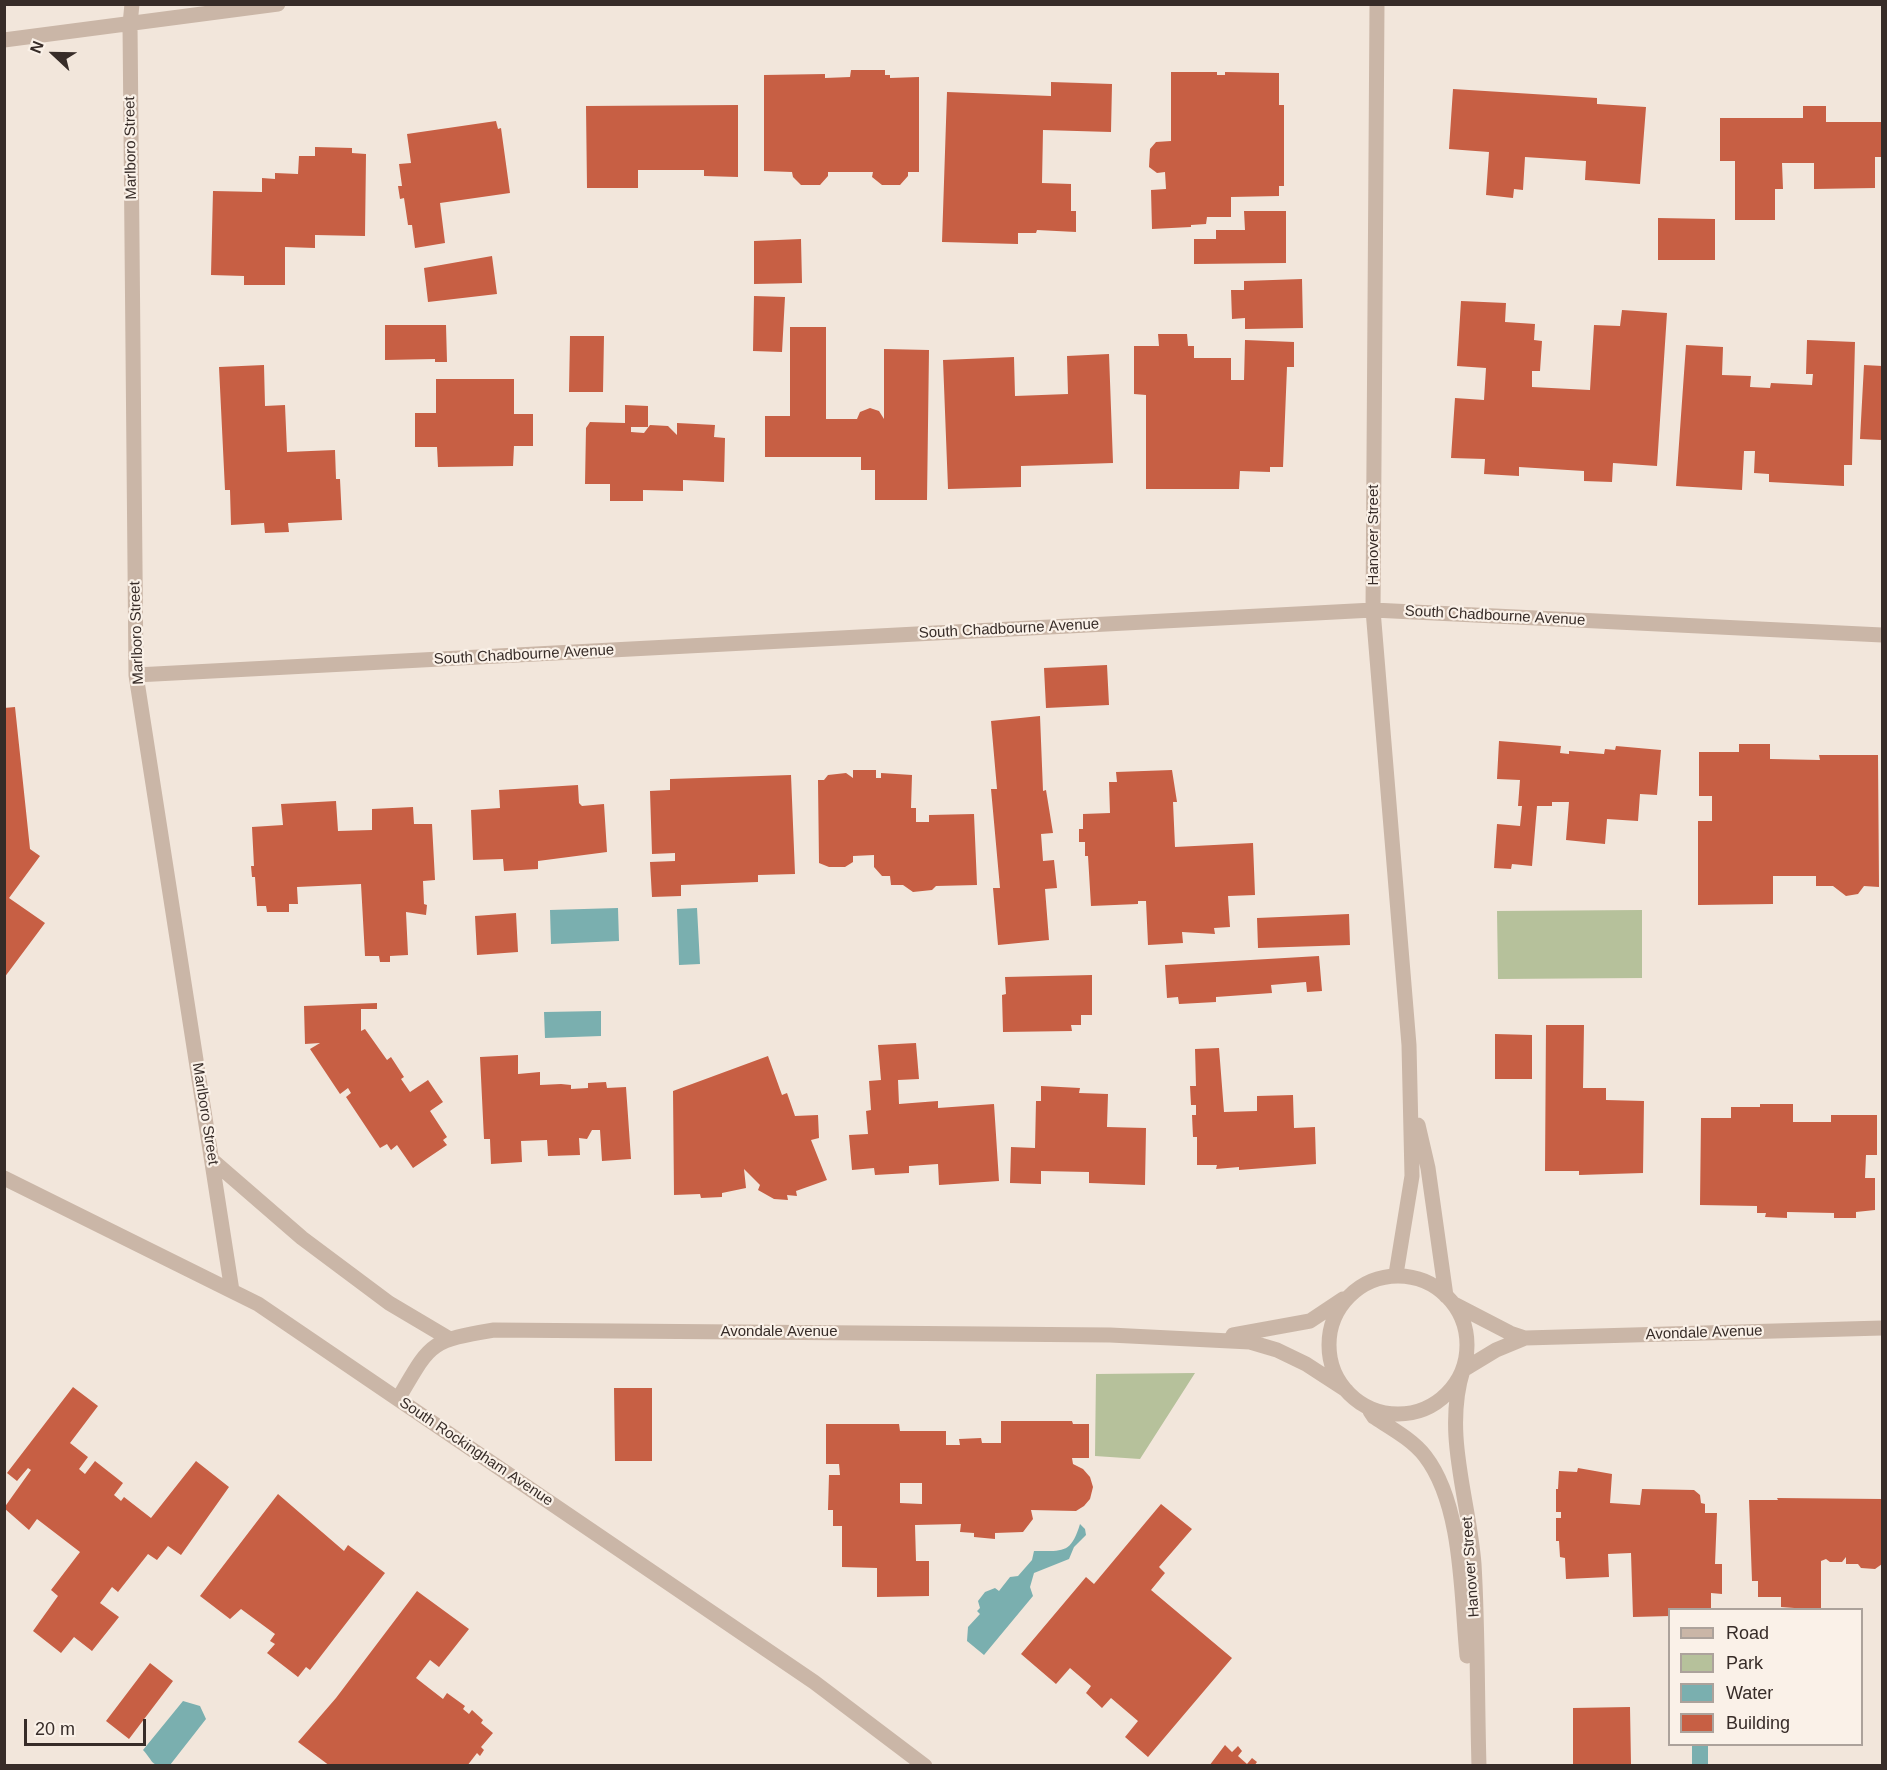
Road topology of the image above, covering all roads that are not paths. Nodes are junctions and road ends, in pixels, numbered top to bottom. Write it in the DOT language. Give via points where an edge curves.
graph roads {
  1 [pos="132,4"];
  2 [pos="278,4"];
  3 [pos="1377,4"];
  4 [pos="130,24"];
  5 [pos="4,40"];
  6 [pos="1373,610"];
  7 [pos="1882,635"];
  8 [pos="136,675"];
  9 [pos="1409,1063"];
  10 [pos="212,1160"];
  11 [pos="4,1178"];
  12 [pos="1396,1274"];
  13 [pos="232,1291"];
  14 [pos="1353,1293"];
  15 [pos="1450,1300"];
  16 [pos="1882,1328"];
  17 [pos="448,1338"];
  18 [pos="1525,1338"];
  19 [pos="1192,1339"];
  20 [pos="1463,1370"];
  21 [pos="1346,1390"];
  22 [pos="398,1399"];
  23 [pos="1368,1408"];
  24 [pos="925,1766"];
  25 [pos="1479,1766"];
  1 -- 4 [label="street, Marlboro Street"];
  2 -- 4 [label="street"];
  3 -- 6 [label="street, Hanover Street"];
  4 -- 5 [label="street"];
  4 -- 8 [label="street, Marlboro Street"];
  6 -- 7 [label="street, South Chadbourne Avenue"];
  6 -- 8 [label="street, South Chadbourne Avenue"];
  6 -- 9 [label="street, Hanover Street"];
  8 -- 10 [label="street, Marlboro Street"];
  9 -- 12 [label="street, Hanover Street" via="1412,1176"];
  9 -- 15 [label="street, Hanover Street"];
  10 -- 13 [label="street, Marlboro Street"];
  10 -- 17 [label="street" via="302,1238 372,1290"];
  11 -- 13 [label="street, South Rockingham Avenue"];
  12 -- 14 [label="street, Hanover Street"];
  12 -- 15 [label="street" via="1417,1278"];
  13 -- 22 [label="street, South Rockingham Avenue" via="258,1304"];
  14 -- 19 [label="street, Avondale Avenue" via="1310,1321"];
  14 -- 21 [label="street, Hanover Street" via="1335,1317 1329,1348 1336,1377"];
  15 -- 18 [label="street, Avondale Avenue"];
  15 -- 20 [label="street, Hanover Street" via="1464,1324 1468,1347"];
  16 -- 18 [label="street, Avondale Avenue"];
  17 -- 19 [label="street, Avondale Avenue" via="494,1330 561,1330"];
  17 -- 22 [label="street, Avondale Avenue" via="426,1352"];
  18 -- 20 [label="street, Avondale Avenue"];
  19 -- 21 [label="street, Avondale Avenue" via="1250,1342 1277,1350"];
  20 -- 23 [label="street, Hanover Street" via="1434,1405 1392,1415"];
  20 -- 25 [label="street, Hanover Street" via="1454,1419 1474,1564"];
  21 -- 23 [label="street, Hanover Street"];
  22 -- 24 [label="street, South Rockingham Avenue" via="814,1682"];
  23 -- 25 [label="street, Hanover Street" via="1374,1417 1426,1457 1446,1500 1454,1530"];
}
